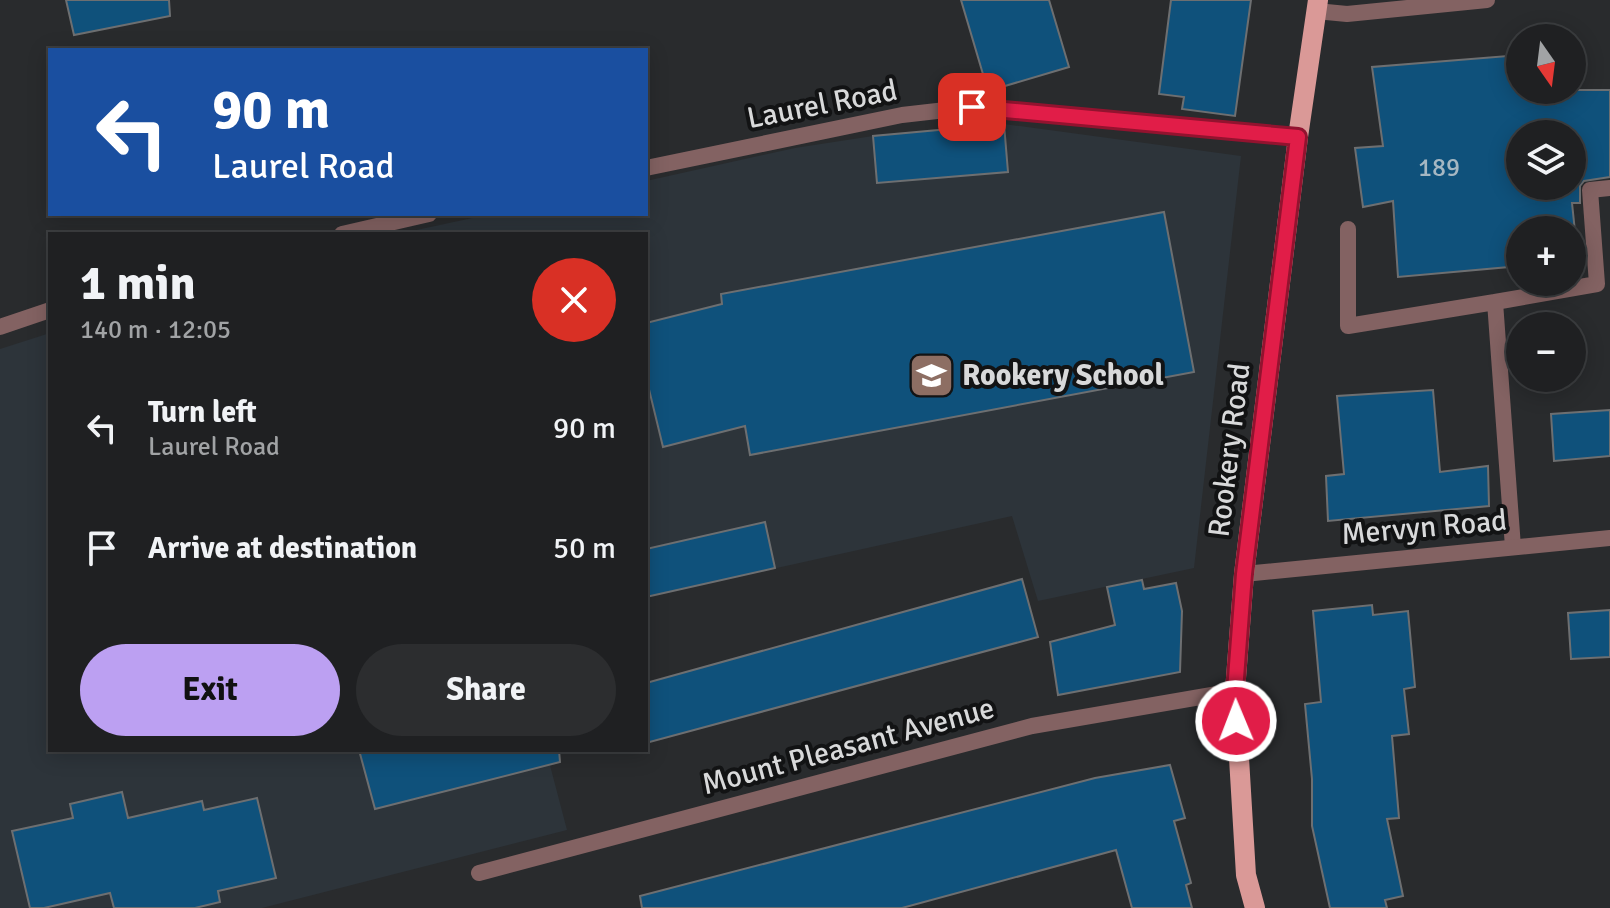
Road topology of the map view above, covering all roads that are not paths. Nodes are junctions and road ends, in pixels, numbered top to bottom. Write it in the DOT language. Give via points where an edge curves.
graph roads {
  1 [pos="1487,0"];
  2 [pos="1317,6"];
  3 [pos="1298,137"];
  4 [pos="648,168"];
  5 [pos="1610,188"];
  6 [pos="420,216"];
  7 [pos="1348,229"];
  8 [pos="351,232"];
  9 [pos="1495,302"];
  10 [pos="48,311"];
  11 [pos="0,327"];
  12 [pos="1610,538"];
  13 [pos="1513,547"];
  14 [pos="1244,574"];
  15 [pos="1235,691"];
  16 [pos="479,873"];
  17 [pos="1255,908"];
  1 -- 2 [label="street" via="1347,14"];
  2 -- 3 [label="main road, Rookery Road"];
  3 -- 4 [label="street, Laurel Road" via="972,107 902,115"];
  3 -- 14 [label="main road, Rookery Road"];
  5 -- 9 [label="street" via="1590,190 1597,284"];
  6 -- 8 [label="street"];
  7 -- 9 [label="street" via="1348,326"];
  9 -- 13 [label="street"];
  10 -- 11 [label="street"];
  12 -- 13 [label="street, Mervyn Road"];
  13 -- 14 [label="street, Mervyn Road"];
  14 -- 15 [label="main road, Rookery Road"];
  15 -- 16 [label="street, Mount Pleasant Avenue" via="1032,726"];
  15 -- 17 [label="main road, Rookery Road" via="1246,875"];
}
